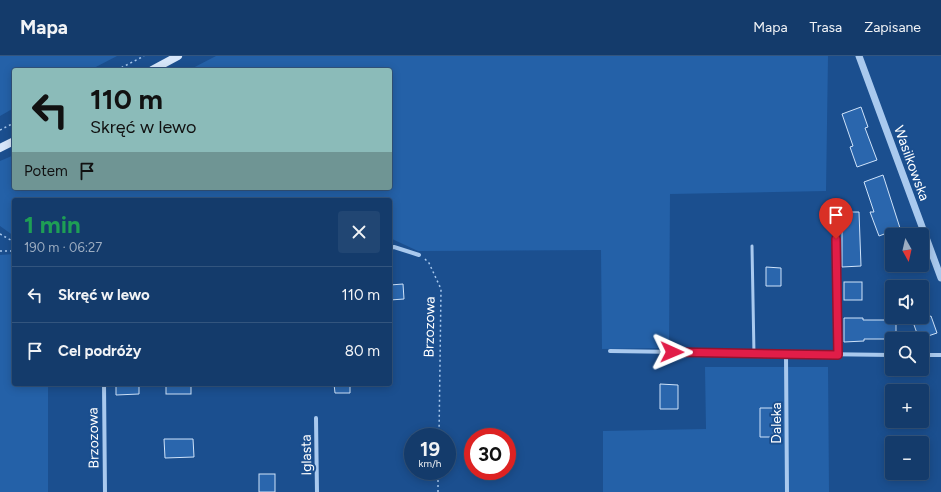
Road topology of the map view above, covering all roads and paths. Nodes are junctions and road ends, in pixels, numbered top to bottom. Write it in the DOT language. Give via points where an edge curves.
graph roads {
  1 [pos="144,56"];
  2 [pos="178,56"];
  3 [pos="859,56"];
  4 [pos="121,68"];
  5 [pos="156,68"];
  6 [pos="12,124"];
  7 [pos="0,130"];
  8 [pos="12,142"];
  9 [pos="0,148"];
  10 [pos="0,234"];
  11 [pos="836,239"];
  12 [pos="12,241"];
  13 [pos="752,246"];
  14 [pos="392,248"];
  15 [pos="0,251"];
  16 [pos="12,251"];
  17 [pos="419,255"];
  18 [pos="941,278"];
  19 [pos="610,351"];
  20 [pos="754,354"];
  21 [pos="786,354"];
  22 [pos="838,355"];
  23 [pos="885,355"];
  24 [pos="929,355"];
  25 [pos="941,355"];
  26 [pos="104,386"];
  27 [pos="316,418"];
  28 [pos="439,428"];
  29 [pos="438,480"];
  30 [pos="105,492"];
  31 [pos="317,492"];
  32 [pos="438,492"];
  33 [pos="787,492"];
  1 -- 4 [label="path"];
  2 -- 5 [label="main road"];
  3 -- 18 [label="street, Wasilkowska"];
  6 -- 7 [label="path"];
  8 -- 9 [label="main road"];
  10 -- 12 [label="path"];
  11 -- 22 [label="lane"];
  13 -- 20 [label="lane"];
  14 -- 17 [label="street"];
  15 -- 16 [label="path"];
  17 -- 28 [label="path, Brzozowa" via="429,263 441,289"];
  19 -- 20 [label="street"];
  20 -- 21 [label="street"];
  21 -- 22 [label="street"];
  21 -- 33 [label="street, Daleka"];
  22 -- 23 [label="street"];
  24 -- 25 [label="street"];
  26 -- 30 [label="street, Brzozowa"];
  27 -- 31 [label="street, Iglasta"];
  29 -- 32 [label="path"];
}
